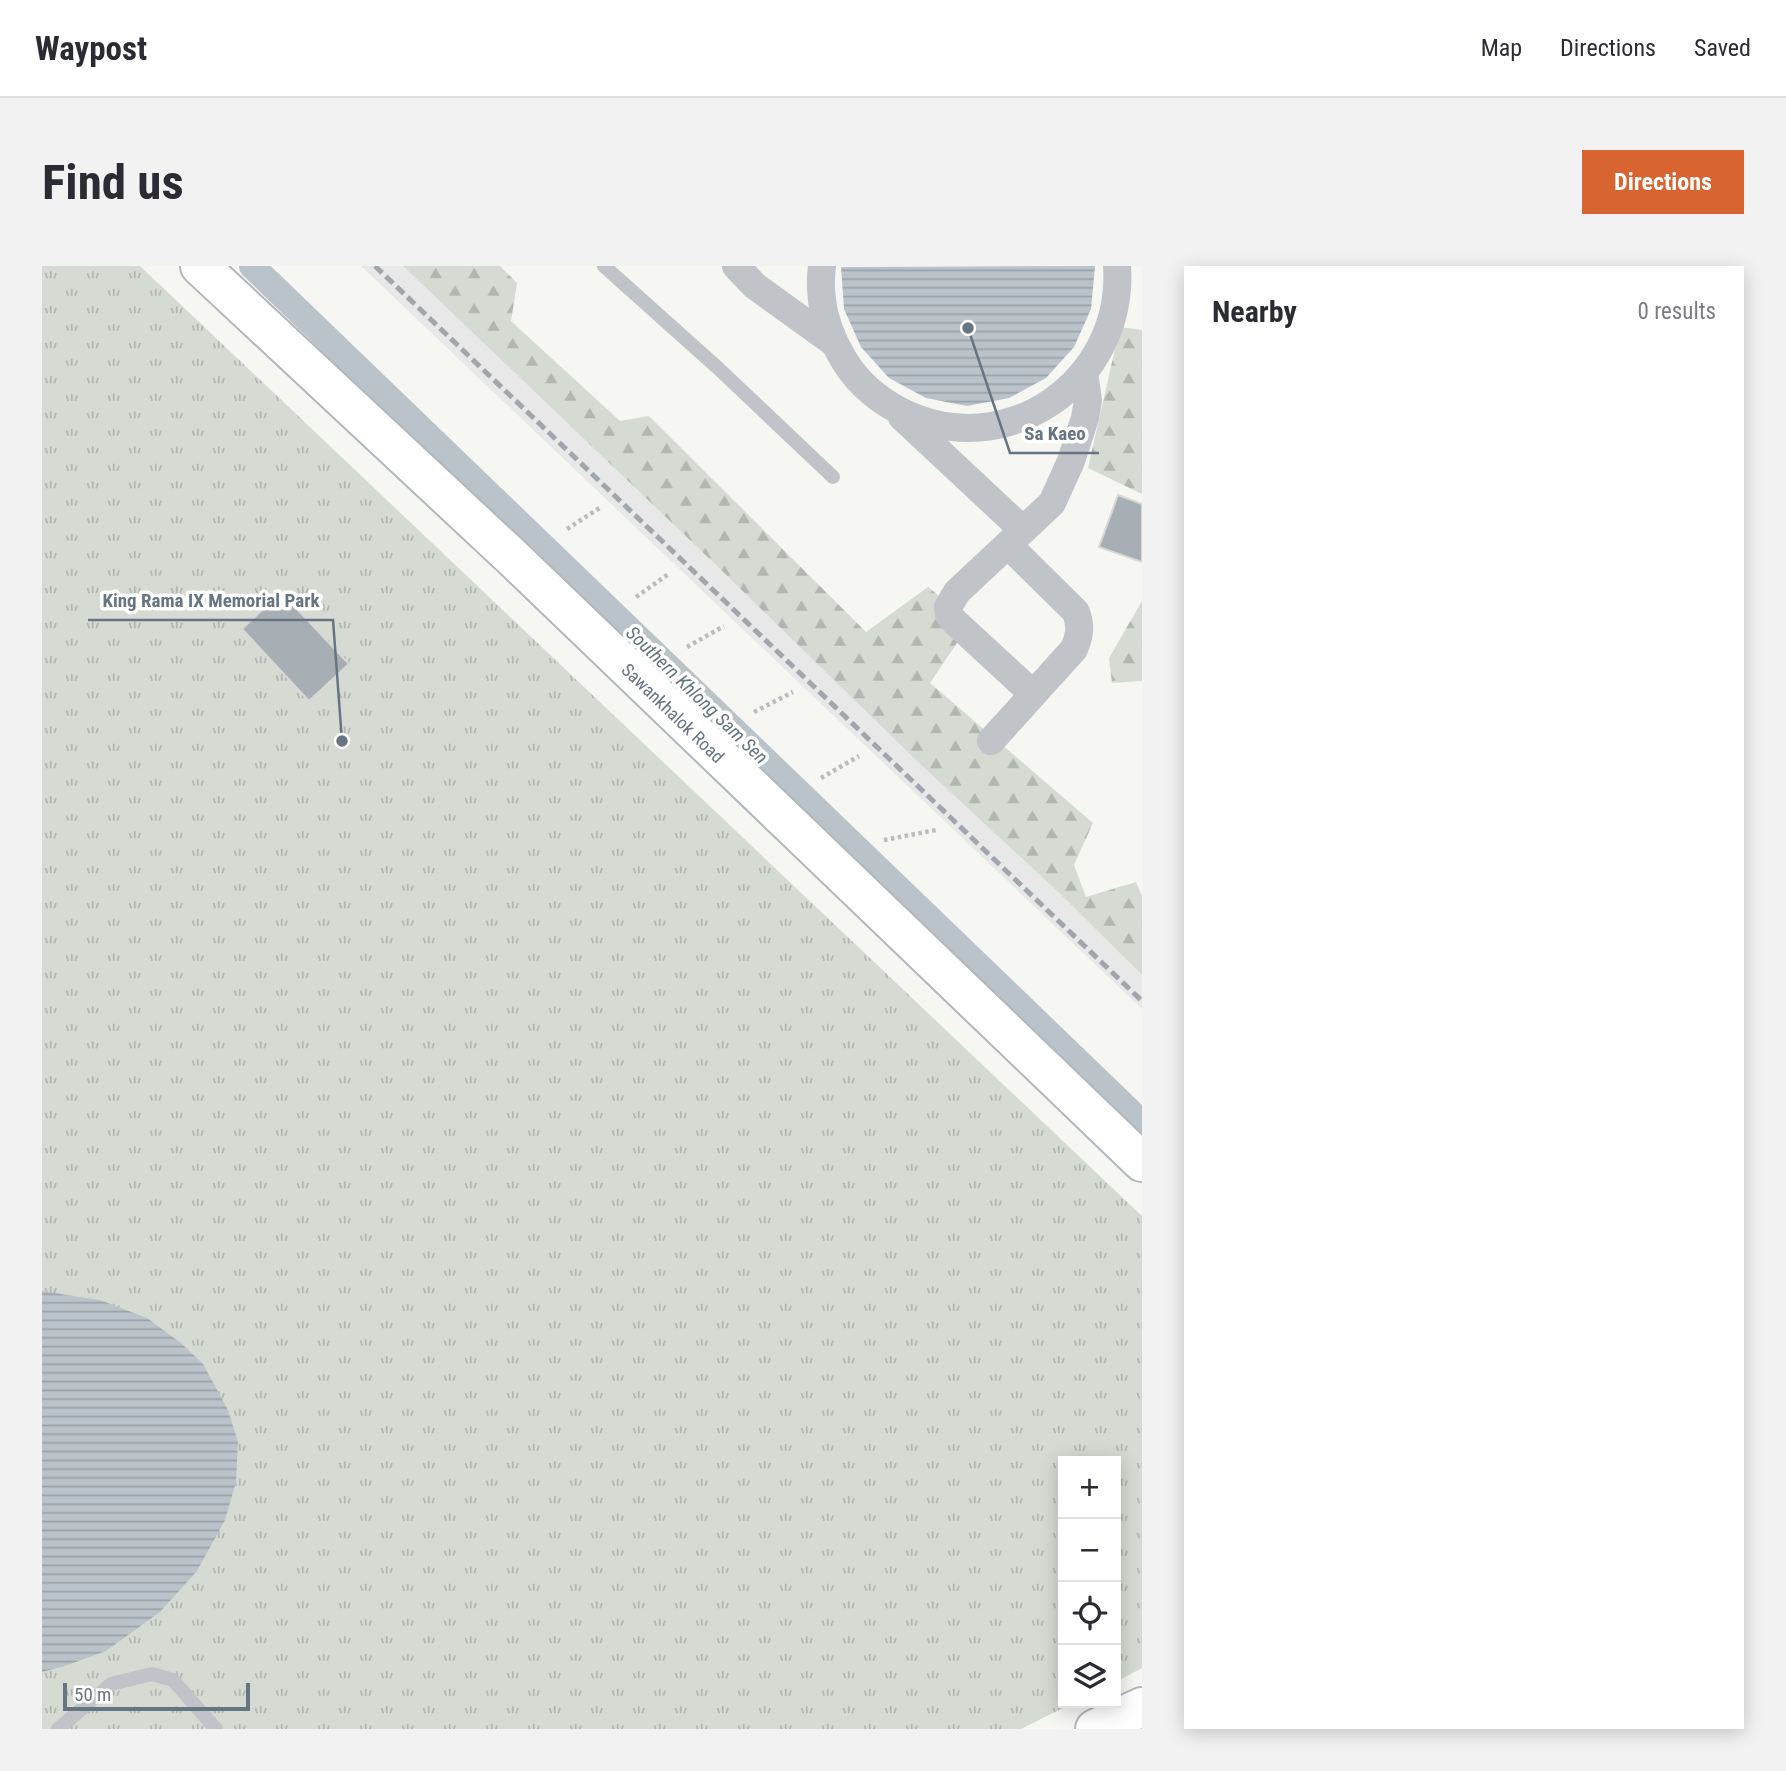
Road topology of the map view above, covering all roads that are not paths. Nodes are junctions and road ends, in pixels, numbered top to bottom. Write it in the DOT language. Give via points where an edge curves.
graph roads {
  1 [pos="200,266"];
  2 [pos="604,266"];
  3 [pos="736,266"];
  4 [pos="822,266"];
  5 [pos="1118,267"];
  6 [pos="834,342"];
  7 [pos="1084,373"];
  8 [pos="890,406"];
  9 [pos="833,477"];
  10 [pos="1016,537"];
  11 [pos="1032,693"];
  12 [pos="991,741"];
  13 [pos="1142,1162"];
  14 [pos="1142,1707"];
  15 [pos="58,1729"];
  16 [pos="216,1729"];
  17 [pos="1095,1729"];
  1 -- 13 [label="street, Sawankhalok Road" via="513,558"];
  2 -- 9 [label="lane"];
  3 -- 6 [label="street" via="755,286"];
  4 -- 6 [label="street" via="822,301"];
  5 -- 7 [label="street" via="1114,313"];
  6 -- 8 [label="street" via="858,378"];
  7 -- 8 [label="street" via="1053,402 994,426 940,425"];
  7 -- 10 [label="street" via="1087,409 1071,461 1052,503"];
  8 -- 10 [label="street"];
  10 -- 11 [label="street" via="1080,622 1074,649"];
  10 -- 11 [label="street" via="957,592 948,607 949,615"];
  11 -- 12 [label="street"];
  14 -- 17 [label="street"];
  15 -- 16 [label="lane" via="111,1684 152,1674 173,1680"];
}
